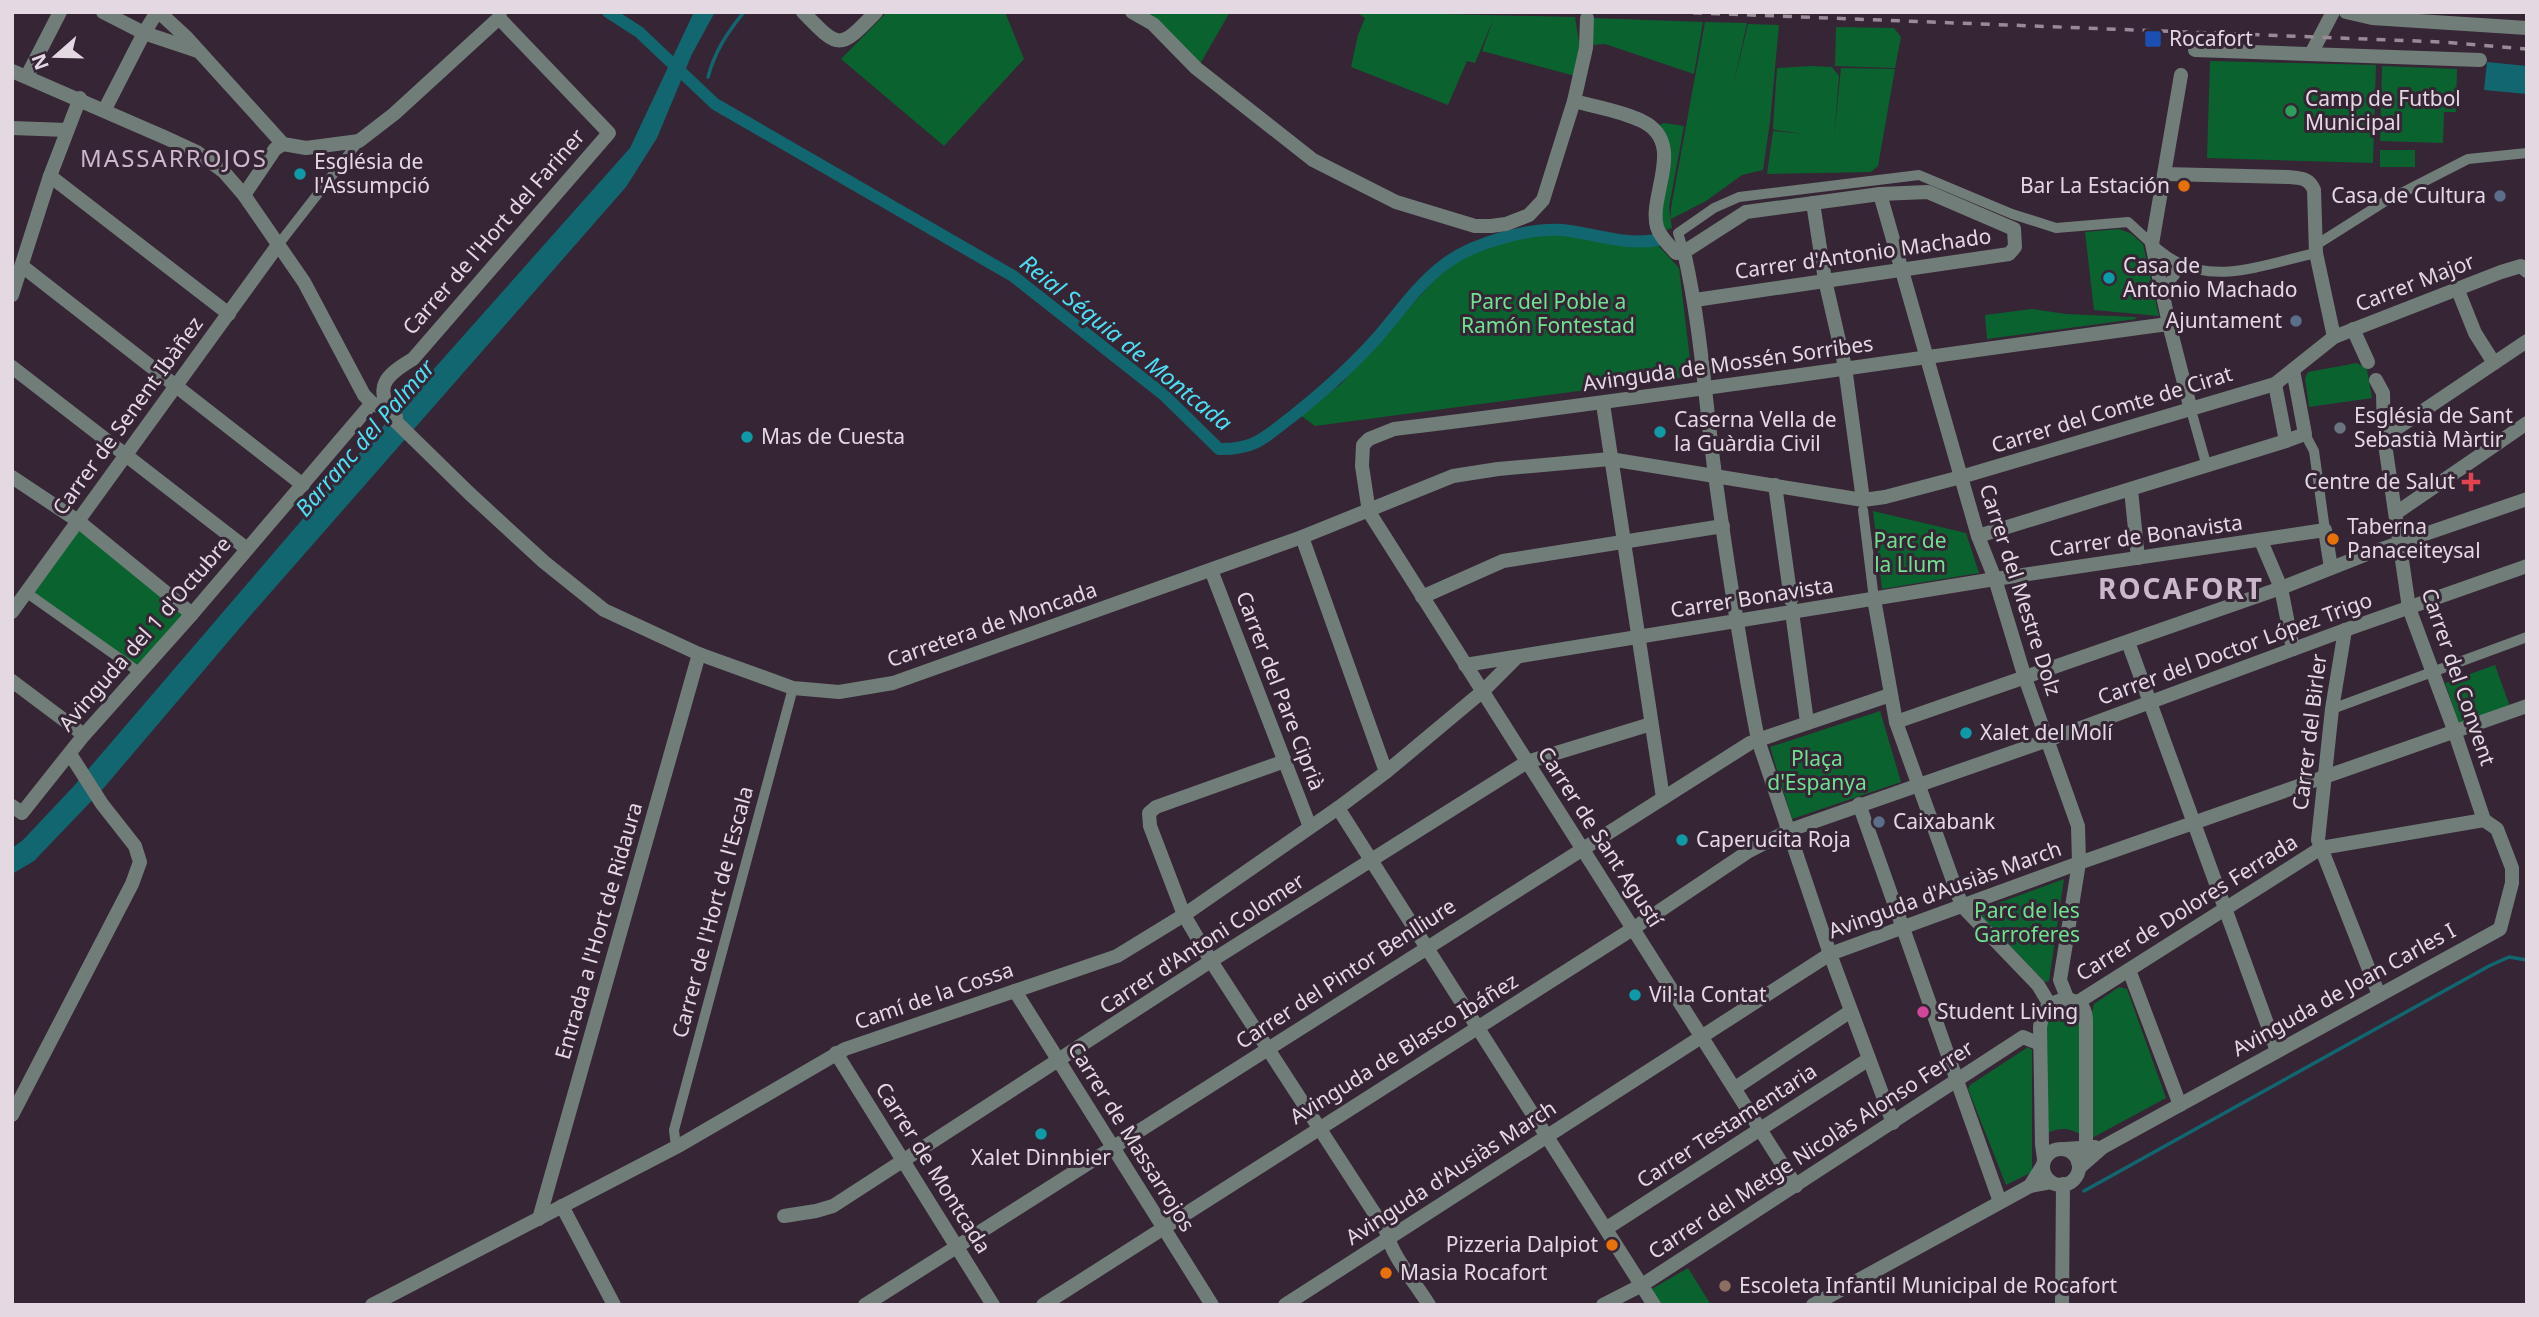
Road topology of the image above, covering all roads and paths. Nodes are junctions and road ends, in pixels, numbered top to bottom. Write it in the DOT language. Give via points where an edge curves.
graph roads {
  1 [pos="60,12"];
  2 [pos="103,12"];
  3 [pos="158,12"];
  4 [pos="803,12"];
  5 [pos="876,12"];
  6 [pos="1132,12"];
  7 [pos="2333,12"];
  8 [pos="2346,12"];
  9 [pos="500,15"];
  10 [pos="1587,18"];
  11 [pos="2527,28"];
  12 [pos="144,33"];
  13 [pos="2195,50"];
  14 [pos="198,51"];
  15 [pos="2312,52"];
  16 [pos="2480,60"];
  17 [pos="12,71"];
  18 [pos="2181,75"];
  19 [pos="27,76"];
  20 [pos="80,98"];
  21 [pos="1574,101"];
  22 [pos="106,109"];
  23 [pos="12,128"];
  24 [pos="67,130"];
  25 [pos="359,141"];
  26 [pos="283,145"];
  27 [pos="2527,153"];
  28 [pos="2165,174"];
  29 [pos="50,176"];
  30 [pos="1880,194"];
  31 [pos="244,195"];
  32 [pos="1814,203"];
  33 [pos="2152,244"];
  34 [pos="278,245"];
  35 [pos="2316,249"];
  36 [pos="1684,252"];
  37 [pos="2178,263"];
  38 [pos="22,266"];
  39 [pos="2525,267"];
  40 [pos="1902,268"];
  41 [pos="1825,280"];
  42 [pos="2457,288"];
  43 [pos="2162,291"];
  44 [pos="12,295"];
  45 [pos="1695,300"];
  46 [pos="229,314"];
  47 [pos="2169,324"];
  48 [pos="2353,330"];
  49 [pos="2334,337"];
  50 [pos="2527,341"];
  51 [pos="1926,358"];
  52 [pos="2368,362"];
  53 [pos="2494,363"];
  54 [pos="12,367"];
  55 [pos="1845,367"];
  56 [pos="2293,370"];
  57 [pos="2376,380"];
  58 [pos="2275,384"];
  59 [pos="176,387"];
  60 [pos="1705,388"];
  61 [pos="1602,404"];
  62 [pos="380,405"];
  63 [pos="2191,410"];
  64 [pos="2527,423"];
  65 [pos="2305,434"];
  66 [pos="2384,438"];
  67 [pos="2286,442"];
  68 [pos="124,456"];
  69 [pos="1610,459"];
  70 [pos="2207,467"];
  71 [pos="1715,476"];
  72 [pos="12,477"];
  73 [pos="1961,477"];
  74 [pos="303,485"];
  75 [pos="1775,485"];
  76 [pos="2131,490"];
  77 [pos="2527,499"];
  78 [pos="1863,505"];
  79 [pos="1369,512"];
  80 [pos="2396,513"];
  81 [pos="78,521"];
  82 [pos="1723,526"];
  83 [pos="2325,530"];
  84 [pos="1978,536"];
  85 [pos="1302,537"];
  86 [pos="2261,541"];
  87 [pos="1623,542"];
  88 [pos="2399,542"];
  89 [pos="247,549"];
  90 [pos="2138,558"];
  91 [pos="2527,566"];
  92 [pos="2331,568"];
  93 [pos="1211,570"];
  94 [pos="1995,579"];
  95 [pos="2281,588"];
  96 [pos="27,593"];
  97 [pos="1422,597"];
  98 [pos="1874,599"];
  99 [pos="1791,606"];
  100 [pos="2409,608"];
  101 [pos="12,612"];
  102 [pos="192,614"];
  103 [pos="1738,621"];
  104 [pos="2344,630"];
  105 [pos="2527,637"];
  106 [pos="1638,638"];
  107 [pos="2128,642"];
  108 [pos="2293,649"];
  109 [pos="699,654"];
  110 [pos="1516,658"];
  111 [pos="1465,665"];
  112 [pos="139,672"];
  113 [pos="2432,672"];
  114 [pos="2025,678"];
  115 [pos="12,681"];
  116 [pos="793,688"];
  117 [pos="1483,691"];
  118 [pos="1890,695"];
  119 [pos="2148,703"];
  120 [pos="2527,706"];
  121 [pos="2332,709"];
  122 [pos="1807,722"];
  123 [pos="1896,722"];
  124 [pos="1651,724"];
  125 [pos="2455,732"];
  126 [pos="84,734"];
  127 [pos="1758,740"];
  128 [pos="2048,740"];
  129 [pos="73,760"];
  130 [pos="1285,761"];
  131 [pos="1527,762"];
  132 [pos="1386,772"];
  133 [pos="2325,777"];
  134 [pos="1918,785"];
  135 [pos="1663,798"];
  136 [pos="1859,804"];
  137 [pos="1338,808"];
  138 [pos="17,809"];
  139 [pos="2484,820"];
  140 [pos="2193,823"];
  141 [pos="1310,827"];
  142 [pos="1790,830"];
  143 [pos="1582,848"];
  144 [pos="2321,848"];
  145 [pos="1371,862"];
  146 [pos="2079,863"];
  147 [pos="1962,906"];
  148 [pos="2225,909"];
  149 [pos="1184,915"];
  150 [pos="1634,928"];
  151 [pos="1901,928"];
  152 [pos="1426,949"];
  153 [pos="1830,954"];
  154 [pos="1212,961"];
  155 [pos="2129,970"];
  156 [pos="1016,990"];
  157 [pos="2379,995"];
  158 [pos="2073,1001"];
  159 [pos="2050,1005"];
  160 [pos="1851,1011"];
  161 [pos="1477,1027"];
  162 [pos="1702,1037"];
  163 [pos="2040,1044"];
  164 [pos="1269,1048"];
  165 [pos="2277,1051"];
  166 [pos="836,1053"];
  167 [pos="1869,1059"];
  168 [pos="1058,1062"];
  169 [pos="1957,1081"];
  170 [pos="1735,1088"];
  171 [pos="2180,1105"];
  172 [pos="12,1115"];
  173 [pos="1893,1123"];
  174 [pos="1319,1128"];
  175 [pos="1761,1130"];
  176 [pos="1547,1136"];
  177 [pos="676,1147"];
  178 [pos="2085,1147"];
  179 [pos="2104,1147"];
  180 [pos="1113,1148"];
  181 [pos="2065,1149"];
  182 [pos="904,1161"];
  183 [pos="2044,1162"];
  184 [pos="2079,1165"];
  185 [pos="2057,1183"];
  186 [pos="1796,1186"];
  187 [pos="2030,1186"];
  188 [pos="2000,1202"];
  189 [pos="562,1206"];
  190 [pos="785,1216"];
  191 [pos="539,1219"];
  192 [pos="1162,1227"];
  193 [pos="1607,1228"];
  194 [pos="1388,1239"];
  195 [pos="957,1246"];
  196 [pos="1642,1285"];
  197 [pos="372,1305"];
  198 [pos="614,1305"];
  199 [pos="865,1305"];
  200 [pos="993,1305"];
  201 [pos="1042,1305"];
  202 [pos="1212,1305"];
  203 [pos="1285,1305"];
  204 [pos="1429,1305"];
  205 [pos="1603,1305"];
  206 [pos="1654,1305"];
  207 [pos="1813,1305"];
  208 [pos="2062,1305"];
  1 -- 19 [label="street"];
  2 -- 12 [label="street"];
  3 -- 12 [label="street"];
  3 -- 14 [label="street"];
  4 -- 5 [label="street" via="837,42 854,35"];
  6 -- 21 [label="street" via="1153,24 1196,68 1313,160 1387,198 1475,226 1518,220 1543,200"];
  7 -- 15 [label="street"];
  8 -- 11 [label="street" via="2372,18"];
  9 -- 25 [label="street"];
  9 -- 62 [label="street, Carrer de l'Hort del Fariner" via="609,132 413,359 388,376"];
  10 -- 21 [label="street" via="1586,48"];
  12 -- 14 [label="street"];
  12 -- 22 [label="street"];
  13 -- 15 [label="street"];
  14 -- 26 [label="street"];
  15 -- 16 [label="street"];
  17 -- 19 [label="street, Carretera de Moncada"];
  18 -- 28 [label="street"];
  19 -- 20 [label="street, Carretera de Moncada"];
  20 -- 22 [label="street, Carretera de Moncada"];
  20 -- 24 [label="street"];
  21 -- 36 [label="street" via="1644,121 1654,130 1663,147 1664,165 1656,225 1676,253"];
  22 -- 31 [label="street, Carretera de Moncada" via="197,152"];
  23 -- 24 [label="street"];
  24 -- 29 [label="street"];
  25 -- 26 [label="street" via="306,148"];
  25 -- 34 [label="street"];
  26 -- 31 [label="street" via="275,149"];
  27 -- 35 [label="street" via="2468,159 2384,202"];
  28 -- 33 [label="street"];
  28 -- 35 [label="street" via="2302,178 2311,182"];
  29 -- 38 [label="street"];
  29 -- 46 [label="street"];
  30 -- 32 [label="street"];
  30 -- 40 [label="street, Carrer del Mestre Dolz"];
  30 -- 40 [label="street, Carrer d'Antonio Machado" via="1927,192 2014,229 2015,247 2009,254"];
  31 -- 34 [label="street, Carretera de Moncada"];
  32 -- 36 [label="street" via="1745,212"];
  32 -- 41 [label="street"];
  33 -- 36 [label="street" via="2128,222 2056,228 1919,175 1739,197 1678,233"];
  33 -- 37 [label="street"];
  33 -- 43 [label="street"];
  34 -- 46 [label="street, Carrer de Senent Ibàñez"];
  34 -- 62 [label="street, Carretera de Moncada" via="304,282 359,387"];
  35 -- 37 [label="street" via="2234,271 2207,272"];
  35 -- 49 [label="street"];
  36 -- 45 [label="street"];
  37 -- 43 [label="street"];
  38 -- 44 [label="street"];
  38 -- 59 [label="street"];
  39 -- 42 [label="street, Carrer Major"];
  40 -- 41 [label="street, Carrer d'Antonio Machado"];
  40 -- 51 [label="street, Carrer del Mestre Dolz"];
  41 -- 45 [label="street, Carrer d'Antonio Machado"];
  41 -- 55 [label="street"];
  42 -- 48 [label="street, Carrer Major"];
  42 -- 53 [label="street" via="2475,333"];
  43 -- 47 [label="street"];
  45 -- 60 [label="street"];
  46 -- 59 [label="street, Carrer de Senent Ibàñez"];
  47 -- 51 [label="street, Avinguda de Mossén Sorribes"];
  47 -- 63 [label="street"];
  48 -- 49 [label="street"];
  48 -- 52 [label="street, Carrer Major"];
  49 -- 56 [label="street"];
  50 -- 53 [label="street"];
  51 -- 55 [label="street, Avinguda de Mossén Sorribes"];
  51 -- 73 [label="street, Carrer del Mestre Dolz"];
  53 -- 66 [label="street"];
  54 -- 68 [label="street"];
  55 -- 60 [label="street, Avinguda de Mossén Sorribes"];
  55 -- 78 [label="street"];
  56 -- 58 [label="street"];
  56 -- 65 [label="street"];
  57 -- 66 [label="street, Carrer del Convent" via="2383,393"];
  58 -- 63 [label="street, Carrer del Comte de Cirat"];
  58 -- 67 [label="street"];
  59 -- 68 [label="street, Carrer de Senent Ibàñez"];
  59 -- 74 [label="street"];
  60 -- 61 [label="street, Avinguda de Mossén Sorribes"];
  60 -- 71 [label="street"];
  61 -- 69 [label="street"];
  61 -- 79 [label="street, Avinguda de Mossén Sorribes" via="1379,434 1363,445"];
  62 -- 74 [label="street, Carrer de l'Hort del Fariner"];
  62 -- 109 [label="street, Carretera de Moncada" via="544,562 604,610"];
  63 -- 70 [label="street"];
  63 -- 73 [label="street, Carrer del Comte de Cirat"];
  64 -- 80 [label="street"];
  65 -- 67 [label="street"];
  65 -- 83 [label="street" via="2314,451"];
  66 -- 80 [label="street, Carrer del Convent"];
  67 -- 70 [label="street"];
  68 -- 81 [label="street, Carrer de Senent Ibàñez"];
  68 -- 89 [label="street"];
  69 -- 71 [label="street, Carretera de Moncada"];
  69 -- 79 [label="street, Carretera de Moncada" via="1453,476"];
  69 -- 87 [label="street"];
  70 -- 76 [label="street"];
  71 -- 75 [label="street, Carrer del Comte de Cirat"];
  71 -- 82 [label="street"];
  72 -- 81 [label="street"];
  73 -- 78 [label="street, Carrer del Comte de Cirat"];
  73 -- 84 [label="street, Carrer del Mestre Dolz"];
  74 -- 89 [label="street, Avinguda del 1 d'Octubre"];
  75 -- 78 [label="street, Carrer del Comte de Cirat"];
  75 -- 99 [label="street"];
  76 -- 84 [label="street"];
  76 -- 90 [label="street"];
  77 -- 88 [label="street"];
  78 -- 98 [label="street"];
  79 -- 85 [label="street, Carretera de Moncada"];
  79 -- 97 [label="street, Carrer de Sant Agustí"];
  80 -- 88 [label="street, Carrer del Convent"];
  81 -- 96 [label="street, Carrer de Senent Ibàñez"];
  81 -- 102 [label="street"];
  82 -- 87 [label="street"];
  82 -- 103 [label="street"];
  83 -- 86 [label="street, Carrer de Bonavista"];
  83 -- 92 [label="street"];
  84 -- 94 [label="street, Carrer del Mestre Dolz"];
  85 -- 93 [label="street, Carretera de Moncada"];
  85 -- 132 [label="street"];
  86 -- 90 [label="street, Carrer de Bonavista"];
  86 -- 95 [label="street"];
  87 -- 97 [label="street" via="1503,561"];
  87 -- 106 [label="street"];
  88 -- 92 [label="street"];
  88 -- 100 [label="street, Carrer del Convent"];
  89 -- 102 [label="street, Avinguda del 1 d'Octubre"];
  90 -- 94 [label="street, Carrer de Bonavista"];
  91 -- 100 [label="street, Carrer del Doctor López Trigo"];
  92 -- 95 [label="street"];
  93 -- 116 [label="street, Carretera de Moncada" via="893,683 839,692"];
  93 -- 130 [label="street, Carrer del Pare Ciprià"];
  94 -- 98 [label="street, Carrer Bonavista"];
  94 -- 114 [label="street, Carrer del Mestre Dolz"];
  95 -- 107 [label="street"];
  95 -- 108 [label="street"];
  96 -- 101 [label="street, Carrer de Senent Ibàñez"];
  96 -- 112 [label="street"];
  97 -- 111 [label="street, Carrer de Sant Agustí"];
  98 -- 99 [label="street, Carrer Bonavista"];
  98 -- 118 [label="street"];
  99 -- 103 [label="street, Carrer Bonavista"];
  99 -- 122 [label="street"];
  100 -- 104 [label="street, Carrer del Doctor López Trigo"];
  100 -- 113 [label="street, Carrer del Convent"];
  102 -- 112 [label="street, Avinguda del 1 d'Octubre"];
  103 -- 106 [label="street, Carrer Bonavista"];
  103 -- 127 [label="street"];
  104 -- 108 [label="street, Carrer del Doctor López Trigo"];
  104 -- 121 [label="street, Carrer del Birler"];
  105 -- 113 [label="street"];
  106 -- 110 [label="street, Carrer Bonavista"];
  106 -- 124 [label="street"];
  107 -- 114 [label="street"];
  107 -- 119 [label="street"];
  108 -- 119 [label="street, Carrer del Doctor López Trigo"];
  109 -- 116 [label="street, Carretera de Moncada"];
  109 -- 191 [label="street, Entrada a l'Hort de Ridaura"];
  110 -- 111 [label="street, Carrer Bonavista"];
  110 -- 117 [label="street"];
  111 -- 117 [label="street, Carrer de Sant Agustí"];
  112 -- 126 [label="street, Avinguda del 1 d'Octubre"];
  113 -- 121 [label="street"];
  113 -- 125 [label="street, Carrer del Convent"];
  114 -- 123 [label="street"];
  114 -- 128 [label="street, Carrer del Mestre Dolz"];
  115 -- 126 [label="street"];
  116 -- 177 [label="street, Carrer de l'Hort de l'Escala" via="674,1130"];
  117 -- 131 [label="street, Carrer de Sant Agustí"];
  117 -- 132 [label="street, Camí de la Cossa"];
  118 -- 122 [label="street"];
  118 -- 123 [label="street"];
  119 -- 128 [label="street, Carrer del Doctor López Trigo"];
  119 -- 140 [label="street"];
  120 -- 125 [label="street, Avinguda d'Ausiàs March"];
  121 -- 133 [label="street, Carrer del Birler"];
  122 -- 127 [label="street"];
  123 -- 134 [label="street"];
  124 -- 131 [label="street, Carrer d'Antoni Colomer"];
  124 -- 135 [label="street"];
  125 -- 133 [label="street, Avinguda d'Ausiàs March"];
  125 -- 139 [label="street, Carrer del Convent"];
  126 -- 129 [label="street, Avinguda del 1 d'Octubre"];
  127 -- 135 [label="street, Carrer del Pintor Benlliure"];
  127 -- 142 [label="street"];
  128 -- 134 [label="street, Carrer del Doctor López Trigo"];
  128 -- 146 [label="street, Carrer del Mestre Dolz" via="2078,825"];
  129 -- 138 [label="street, Avinguda del 1 d'Octubre"];
  129 -- 172 [label="street" via="135,846 140,862"];
  130 -- 141 [label="street, Carrer del Pare Ciprià"];
  130 -- 149 [label="street" via="1149,813"];
  131 -- 143 [label="street, Carrer de Sant Agustí"];
  131 -- 145 [label="street, Carrer d'Antoni Colomer"];
  132 -- 137 [label="street, Camí de la Cossa"];
  133 -- 140 [label="street, Avinguda d'Ausiàs March"];
  133 -- 144 [label="street, Carrer del Birler"];
  134 -- 136 [label="street"];
  134 -- 147 [label="street"];
  135 -- 143 [label="street, Carrer del Pintor Benlliure"];
  136 -- 142 [label="street"];
  136 -- 151 [label="street"];
  137 -- 141 [label="street, Camí de la Cossa"];
  137 -- 145 [label="street"];
  139 -- 144 [label="street, Carrer de Dolores Ferrada"];
  139 -- 157 [label="street, Avinguda de Joan Carles I" via="2497,829 2512,868 2500,929"];
  140 -- 146 [label="street, Avinguda d'Ausiàs March"];
  140 -- 148 [label="street"];
  141 -- 149 [label="street, Camí de la Cossa"];
  142 -- 150 [label="street, Avinguda de Blasco Ibáñez" via="1749,851"];
  142 -- 153 [label="street"];
  143 -- 150 [label="street, Carrer de Sant Agustí"];
  143 -- 152 [label="street, Carrer del Pintor Benlliure"];
  144 -- 148 [label="street, Carrer de Dolores Ferrada"];
  144 -- 157 [label="street, Carrer del Birler"];
  145 -- 152 [label="street"];
  145 -- 154 [label="street, Carrer d'Antoni Colomer"];
  146 -- 147 [label="street, Avinguda d'Ausiàs March"];
  146 -- 158 [label="street, Carrer del Mestre Dolz" via="2060,979"];
  147 -- 151 [label="street, Avinguda d'Ausiàs March"];
  147 -- 159 [label="street" via="2038,985"];
  148 -- 155 [label="street, Carrer de Dolores Ferrada"];
  148 -- 165 [label="street"];
  149 -- 154 [label="street"];
  149 -- 156 [label="street, Camí de la Cossa" via="1117,956"];
  150 -- 161 [label="street, Avinguda de Blasco Ibáñez"];
  150 -- 162 [label="street, Carrer de Sant Agustí"];
  151 -- 153 [label="street, Avinguda d'Ausiàs March"];
  151 -- 169 [label="street"];
  152 -- 161 [label="street"];
  152 -- 164 [label="street, Carrer del Pintor Benlliure"];
  153 -- 160 [label="street"];
  153 -- 162 [label="street, Avinguda d'Ausiàs March"];
  154 -- 164 [label="street"];
  154 -- 168 [label="street, Carrer d'Antoni Colomer"];
  155 -- 158 [label="street, Carrer de Dolores Ferrada"];
  155 -- 171 [label="street"];
  156 -- 166 [label="street, Camí de la Cossa"];
  156 -- 168 [label="street, Carrer de Massarrojos"];
  157 -- 165 [label="street, Avinguda de Joan Carles I"];
  158 -- 159 [label="street, Carrer de Dolores Ferrada"];
  158 -- 178 [label="street, Carrer del Mestre Dolz" via="2084,1009 2086,1022"];
  159 -- 163 [label="street" via="2043,1012"];
  160 -- 167 [label="street"];
  160 -- 170 [label="street"];
  161 -- 174 [label="street, Avinguda de Blasco Ibáñez"];
  161 -- 176 [label="street"];
  162 -- 170 [label="street, Carrer de Sant Agustí"];
  162 -- 176 [label="street, Avinguda d'Ausiàs March"];
  163 -- 169 [label="street, Carrer del Metge Nicolàs Alonso Ferrer" via="2023,1037"];
  163 -- 183 [label="street"];
  164 -- 174 [label="street"];
  164 -- 180 [label="street, Carrer del Pintor Benlliure"];
  165 -- 171 [label="street, Avinguda de Joan Carles I"];
  166 -- 177 [label="street, Camí de la Cossa"];
  166 -- 182 [label="street, Carrer de Montcada"];
  167 -- 173 [label="street"];
  167 -- 175 [label="street, Carrer Testamentaria"];
  168 -- 180 [label="street, Carrer de Massarrojos"];
  168 -- 182 [label="street, Carrer d'Antoni Colomer"];
  169 -- 173 [label="street, Carrer del Metge Nicolàs Alonso Ferrer"];
  169 -- 188 [label="street"];
  170 -- 175 [label="street, Carrer de Sant Agustí"];
  171 -- 179 [label="street, Avinguda de Joan Carles I"];
  173 -- 186 [label="street, Carrer del Metge Nicolàs Alonso Ferrer"];
  174 -- 192 [label="street, Avinguda de Blasco Ibáñez"];
  174 -- 194 [label="street"];
  175 -- 186 [label="street, Carrer de Sant Agustí"];
  175 -- 193 [label="street, Carrer Testamentaria"];
  176 -- 193 [label="street"];
  176 -- 194 [label="street, Avinguda d'Ausiàs March"];
  177 -- 189 [label="street, Camí de la Cossa"];
  178 -- 179 [label="street, Avinguda de Joan Carles I"];
  178 -- 181 [label="street, Avinguda de Joan Carles I"];
  178 -- 184 [label="street"];
  179 -- 184 [label="street, Avinguda de Joan Carles I"];
  180 -- 192 [label="street, Carrer de Massarrojos"];
  180 -- 195 [label="street, Carrer del Pintor Benlliure"];
  181 -- 183 [label="street" via="2055,1149"];
  181 -- 184 [label="street"];
  182 -- 190 [label="street, Carrer d'Antoni Colomer" via="833,1206"];
  182 -- 195 [label="street, Carrer de Montcada"];
  183 -- 185 [label="street" via="2046,1177"];
  183 -- 187 [label="street"];
  184 -- 185 [label="street" via="2075,1178"];
  185 -- 187 [label="street"];
  185 -- 208 [label="street"];
  186 -- 196 [label="street, Carrer del Metge Nicolàs Alonso Ferrer"];
  187 -- 188 [label="street"];
  188 -- 207 [label="street"];
  189 -- 191 [label="street, Camí de la Cossa"];
  189 -- 198 [label="street"];
  191 -- 197 [label="street, Camí de la Cossa"];
  192 -- 201 [label="street, Avinguda de Blasco Ibáñez"];
  192 -- 202 [label="street, Carrer de Massarrojos"];
  193 -- 196 [label="street"];
  194 -- 203 [label="street, Avinguda d'Ausiàs March"];
  194 -- 204 [label="street"];
  195 -- 199 [label="street, Carrer del Pintor Benlliure"];
  195 -- 200 [label="street, Carrer de Montcada"];
  196 -- 205 [label="street, Carrer del Metge Nicolàs Alonso Ferrer"];
  196 -- 206 [label="street"];
}
